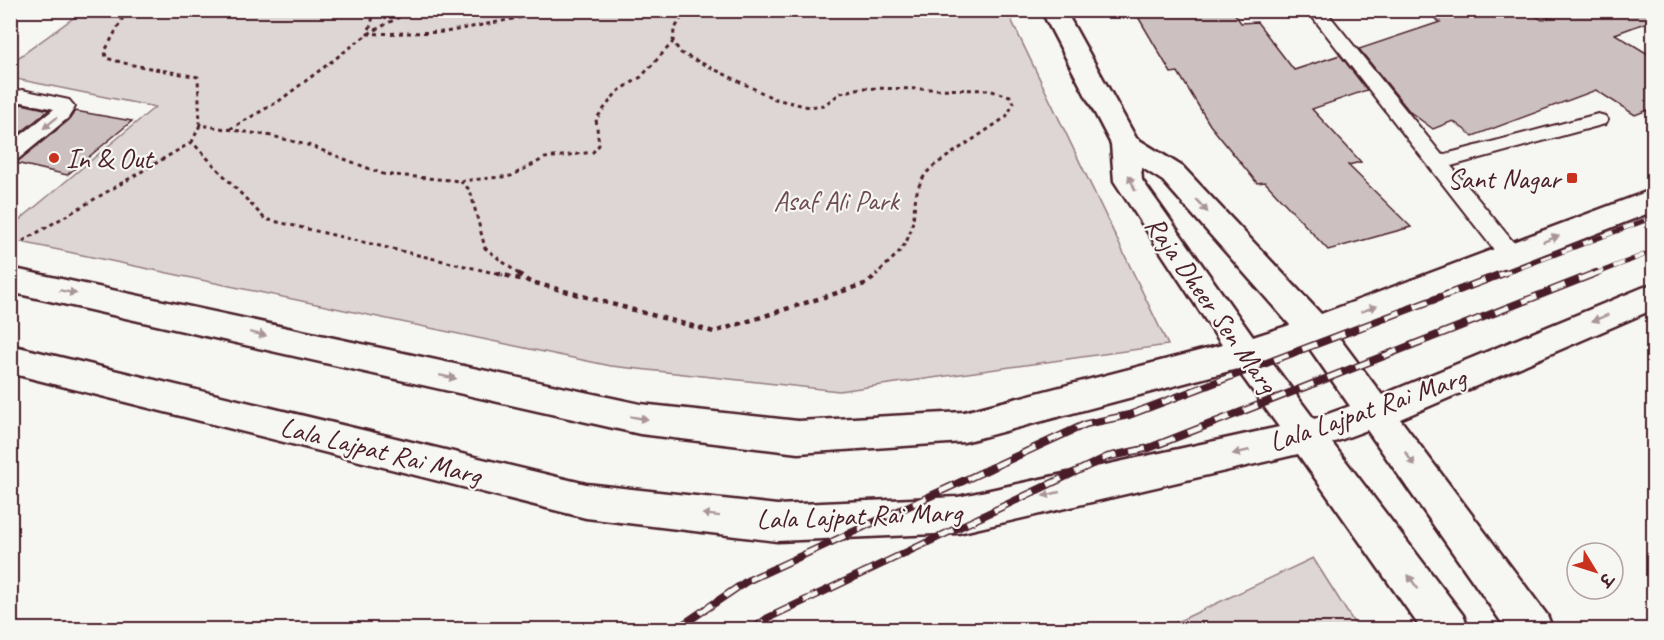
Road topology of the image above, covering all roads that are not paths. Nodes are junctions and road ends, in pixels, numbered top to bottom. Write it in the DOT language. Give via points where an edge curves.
graph roads {
  1 [pos="1053,10"];
  2 [pos="1316,10"];
  3 [pos="10,99"];
  4 [pos="1598,120"];
  5 [pos="1125,144"];
  6 [pos="10,155"];
  7 [pos="1438,163"];
  8 [pos="1653,199"];
  9 [pos="1510,254"];
  10 [pos="10,280"];
  11 [pos="1653,295"];
  12 [pos="1314,330"];
  13 [pos="1245,354"];
  14 [pos="10,359"];
  15 [pos="1376,412"];
  16 [pos="1306,437"];
  17 [pos="1448,630"];
  18 [pos="1532,630"];
  1 -- 5 [label="main road"];
  2 -- 7 [label="lane"];
  3 -- 6 [label="lane, one-way" via="22,96 62,104 64,108"];
  4 -- 7 [label="lane"];
  5 -- 12 [label="main road, one-way" via="1173,174"];
  13 -- 5 [label="main road, Raja Dheer Sen Marg, one-way" via="1128,181"];
  7 -- 9 [label="lane"];
  9 -- 8 [label="main road, one-way"];
  12 -- 9 [label="main road, one-way"];
  10 -- 13 [label="main road, one-way" via="640,419 798,437 964,427"];
  11 -- 15 [label="main road, Lala Lajpat Rai Marg, one-way"];
  12 -- 13 [label="main road"];
  12 -- 15 [label="main road"];
  13 -- 16 [label="main road, Raja Dheer Sen Marg"];
  16 -- 14 [label="main road, Lala Lajpat Rai Marg, one-way" via="958,515 777,523 586,501"];
  15 -- 16 [label="main road, Lala Lajpat Rai Marg"];
  15 -- 18 [label="main road, one-way"];
  17 -- 16 [label="main road, Raja Dheer Sen Marg, one-way"];
}
